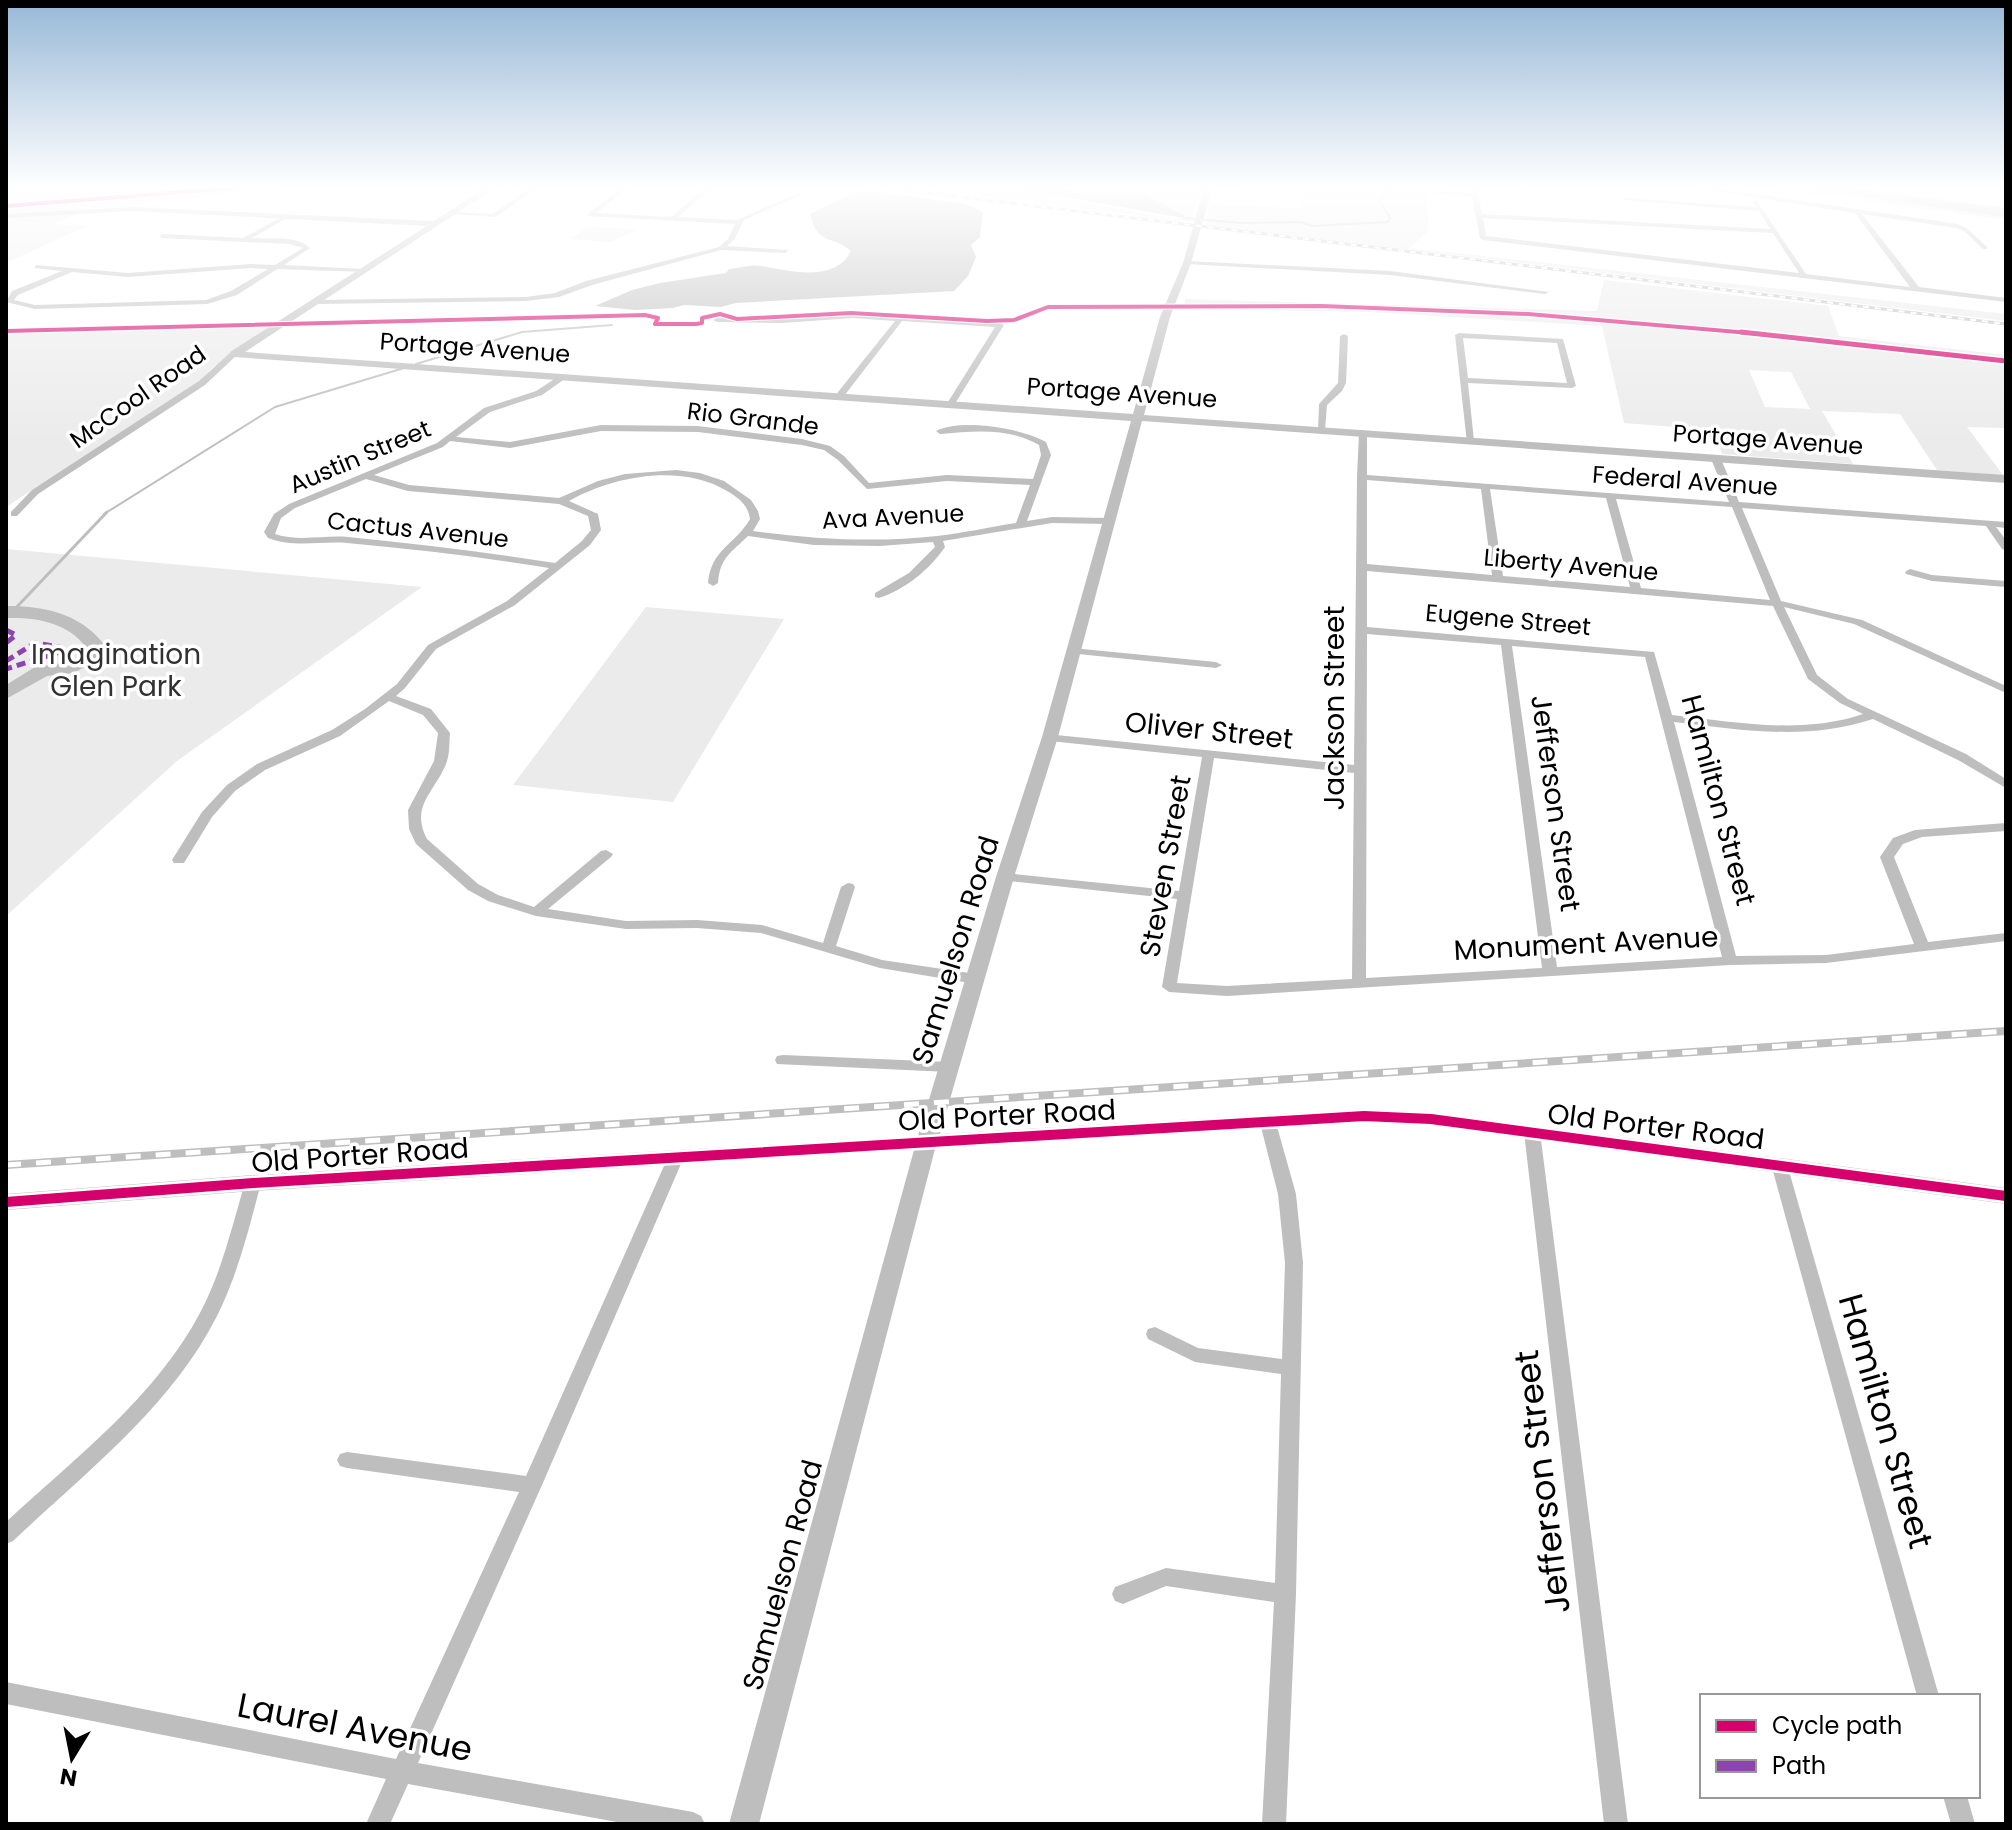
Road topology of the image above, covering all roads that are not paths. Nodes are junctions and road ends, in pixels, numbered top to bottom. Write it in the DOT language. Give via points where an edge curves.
graph roads {
  1 [pos="63,273"];
  2 [pos="98,273"];
  3 [pos="156,273"];
  4 [pos="269,273"];
  5 [pos="360,273"];
  6 [pos="632,273"];
  7 [pos="1183,273"];
  8 [pos="1393,273"];
  9 [pos="1783,273"];
  10 [pos="1802,273"];
  11 [pos="1904,273"];
  12 [pos="1804,276"];
  13 [pos="1916,289"];
  14 [pos="1545,292"];
  15 [pos="2006,300"];
  16 [pos="7,301"];
  17 [pos="316,302"];
  18 [pos="901,318"];
  19 [pos="717,320"];
  20 [pos="1344,336"];
  21 [pos="234,354"];
  22 [pos="565,376"];
  23 [pos="1464,380"];
  24 [pos="841,394"];
  25 [pos="952,402"];
  26 [pos="1137,416"];
  27 [pos="1321,430"];
  28 [pos="940,431"];
  29 [pos="1363,433"];
  30 [pos="451,439"];
  31 [pos="1470,441"];
  32 [pos="1716,459"];
  33 [pos="366,476"];
  34 [pos="1362,477"];
  35 [pos="2006,479"];
  36 [pos="1035,482"];
  37 [pos="1485,486"];
  38 [pos="1610,495"];
  39 [pos="561,501"];
  40 [pos="1737,505"];
  41 [pos="14,514"];
  42 [pos="1106,524"];
  43 [pos="1989,524"];
  44 [pos="2006,525"];
  45 [pos="1020,526"];
  46 [pos="745,533"];
  47 [pos="276,538"];
  48 [pos="937,539"];
  49 [pos="2006,547"];
  50 [pos="557,566"];
  51 [pos="1362,567"];
  52 [pos="1910,572"];
  53 [pos="1498,579"];
  54 [pos="713,583"];
  55 [pos="2006,584"];
  56 [pos="1636,590"];
  57 [pos="879,595"];
  58 [pos="1777,603"];
  59 [pos="1362,630"];
  60 [pos="1506,642"];
  61 [pos="1072,651"];
  62 [pos="1650,654"];
  63 [pos="1216,665"];
  64 [pos="2006,690"];
  65 [pos="389,697"];
  66 [pos="1873,715"];
  67 [pos="1666,718"];
  68 [pos="1050,737"];
  69 [pos="1209,754"];
  70 [pos="1362,770"];
  71 [pos="2006,784"];
  72 [pos="2006,827"];
  73 [pos="606,854"];
  74 [pos="179,860"];
  75 [pos="1005,877"];
  76 [pos="848,887"];
  77 [pos="1184,896"];
  78 [pos="536,912"];
  79 [pos="2006,937"];
  80 [pos="1922,946"];
  81 [pos="829,947"];
  82 [pos="1730,961"];
  83 [pos="1550,972"];
  84 [pos="976,979"];
  85 [pos="1359,983"];
  86 [pos="1169,987"];
  87 [pos="783,1060"];
  88 [pos="949,1067"];
  89 [pos="1268,1123"];
  90 [pos="1532,1132"];
  91 [pos="927,1141"];
  92 [pos="676,1157"];
  93 [pos="1779,1164"];
  94 [pos="253,1183"];
  95 [pos="2006,1196"];
  96 [pos="6,1202"];
  97 [pos="1155,1334"];
  98 [pos="1292,1368"];
  99 [pos="347,1460"];
  100 [pos="532,1485"];
  101 [pos="6,1535"];
  102 [pos="1123,1594"];
  103 [pos="1285,1594"];
  104 [pos="6,1693"];
  105 [pos="1927,1694"];
  106 [pos="401,1771"];
  107 [pos="1956,1798"];
  108 [pos="378,1824"];
  109 [pos="693,1824"];
  110 [pos="744,1824"];
  111 [pos="1274,1824"];
  112 [pos="1616,1824"];
  113 [pos="1963,1824"];
  1 -- 16 [label="street"];
  2 -- 3 [label="street"];
  4 -- 16 [label="street" via="207,302 35,307"];
  5 -- 17 [label="street, McCool Road"];
  6 -- 17 [label="street" via="549,297"];
  7 -- 26 [label="street, Samuelson Road"];
  8 -- 14 [label="street"];
  9 -- 12 [label="street"];
  10 -- 12 [label="street"];
  11 -- 13 [label="street"];
  12 -- 13 [label="street"];
  13 -- 15 [label="street"];
  17 -- 21 [label="street, McCool Road"];
  18 -- 19 [label="street"];
  18 -- 24 [label="street"];
  18 -- 25 [label="street" via="1000,325"];
  20 -- 27 [label="street" via="1342,383 1323,404"];
  21 -- 22 [label="street, Portage Avenue"];
  21 -- 41 [label="street, McCool Road" via="193,389 35,492"];
  22 -- 24 [label="street, Portage Avenue"];
  22 -- 30 [label="street, Austin Street" via="546,390 487,410"];
  23 -- 23 [label="street" via="1459,335 1560,341 1572,386"];
  23 -- 31 [label="street"];
  24 -- 25 [label="street, Portage Avenue"];
  25 -- 26 [label="street, Portage Avenue"];
  26 -- 27 [label="street, Portage Avenue"];
  26 -- 42 [label="street, Samuelson Road"];
  27 -- 29 [label="street, Portage Avenue"];
  28 -- 36 [label="street" via="1002,430 1037,439 1046,450"];
  29 -- 31 [label="street, Portage Avenue"];
  29 -- 34 [label="street, Jackson Street"];
  30 -- 33 [label="street, Austin Street"];
  30 -- 36 [label="street, Rio Grande" via="495,445 601,428 720,431 827,448 867,486 947,478"];
  31 -- 32 [label="street, Portage Avenue"];
  32 -- 35 [label="street, Portage Avenue"];
  32 -- 40 [label="street"];
  33 -- 39 [label="street" via="408,488"];
  33 -- 47 [label="street, Austin Street" via="284,510 270,527"];
  34 -- 37 [label="street, Federal Avenue"];
  34 -- 51 [label="street, Jackson Street"];
  36 -- 45 [label="street"];
  37 -- 38 [label="street, Federal Avenue"];
  37 -- 53 [label="street"];
  38 -- 40 [label="street, Federal Avenue"];
  38 -- 56 [label="street"];
  39 -- 46 [label="street" via="618,478 704,477 724,484 750,504 755,519"];
  39 -- 50 [label="street" via="588,511 597,525 592,537"];
  40 -- 43 [label="street, Federal Avenue"];
  40 -- 58 [label="street"];
  42 -- 45 [label="street, Ava Avenue"];
  42 -- 61 [label="street, Samuelson Road"];
  43 -- 44 [label="street, Federal Avenue"];
  43 -- 49 [label="street"];
  45 -- 48 [label="street, Ava Avenue"];
  46 -- 48 [label="street, Ava Avenue" via="837,543"];
  46 -- 54 [label="street" via="717,558"];
  47 -- 50 [label="street, Cactus Avenue" via="466,551"];
  48 -- 57 [label="street" via="939,549 916,573"];
  50 -- 65 [label="street" via="501,610 441,639"];
  51 -- 53 [label="street, Liberty Avenue"];
  51 -- 59 [label="street, Jackson Street"];
  52 -- 55 [label="street"];
  53 -- 56 [label="street, Liberty Avenue"];
  56 -- 58 [label="street, Liberty Avenue"];
  58 -- 64 [label="street, Liberty Avenue" via="1858,622"];
  58 -- 66 [label="street" via="1812,677"];
  59 -- 60 [label="street, Eugene Street"];
  59 -- 70 [label="street, Jackson Street"];
  60 -- 62 [label="street, Eugene Street"];
  60 -- 83 [label="street, Jefferson Street"];
  61 -- 63 [label="street"];
  61 -- 68 [label="street, Samuelson Road"];
  62 -- 67 [label="street, Hamilton Street"];
  65 -- 74 [label="street" via="336,733 261,767 231,788"];
  65 -- 78 [label="street" via="427,712 444,733 439,768 413,812 411,822 421,841 473,887"];
  66 -- 67 [label="street" via="1828,728 1800,729"];
  66 -- 71 [label="street"];
  67 -- 82 [label="street, Hamilton Street"];
  68 -- 69 [label="street, Oliver Street"];
  68 -- 75 [label="street, Samuelson Road"];
  69 -- 70 [label="street, Oliver Street"];
  69 -- 77 [label="street, Steven Street"];
  70 -- 85 [label="street, Jackson Street"];
  72 -- 80 [label="street" via="1920,833 1898,841 1887,857"];
  73 -- 78 [label="street"];
  75 -- 77 [label="street"];
  75 -- 84 [label="street, Samuelson Road"];
  76 -- 81 [label="street"];
  77 -- 86 [label="street, Steven Street"];
  78 -- 81 [label="street" via="626,925 747,928"];
  79 -- 80 [label="street, Monument Avenue"];
  80 -- 82 [label="street, Monument Avenue" via="1826,959"];
  81 -- 84 [label="street" via="910,971"];
  82 -- 83 [label="street, Monument Avenue"];
  83 -- 85 [label="street, Monument Avenue"];
  84 -- 88 [label="street, Samuelson Road"];
  85 -- 86 [label="street, Monument Avenue" via="1227,991"];
  87 -- 88 [label="street"];
  88 -- 91 [label="street, Samuelson Road"];
  89 -- 90 [label="street, Old Porter Road" via="1364,1116"];
  89 -- 91 [label="street, Old Porter Road"];
  89 -- 98 [label="street" via="1292,1224"];
  90 -- 93 [label="street, Old Porter Road"];
  90 -- 112 [label="street, Jefferson Street"];
  91 -- 92 [label="street, Old Porter Road"];
  91 -- 110 [label="street, Samuelson Road"];
  92 -- 94 [label="street, Old Porter Road"];
  92 -- 100 [label="street"];
  93 -- 95 [label="street, Old Porter Road"];
  93 -- 105 [label="street, Hamilton Street"];
  94 -- 96 [label="street, Old Porter Road"];
  94 -- 101 [label="street" via="220,1289 194,1339 150,1397"];
  97 -- 98 [label="street" via="1195,1355"];
  98 -- 103 [label="street"];
  99 -- 100 [label="street"];
  100 -- 106 [label="street"];
  102 -- 103 [label="street" via="1166,1577"];
  103 -- 111 [label="street"];
  104 -- 106 [label="street, Laurel Avenue"];
  106 -- 108 [label="street"];
  106 -- 109 [label="street, Laurel Avenue"];
  107 -- 113 [label="street"];
}
